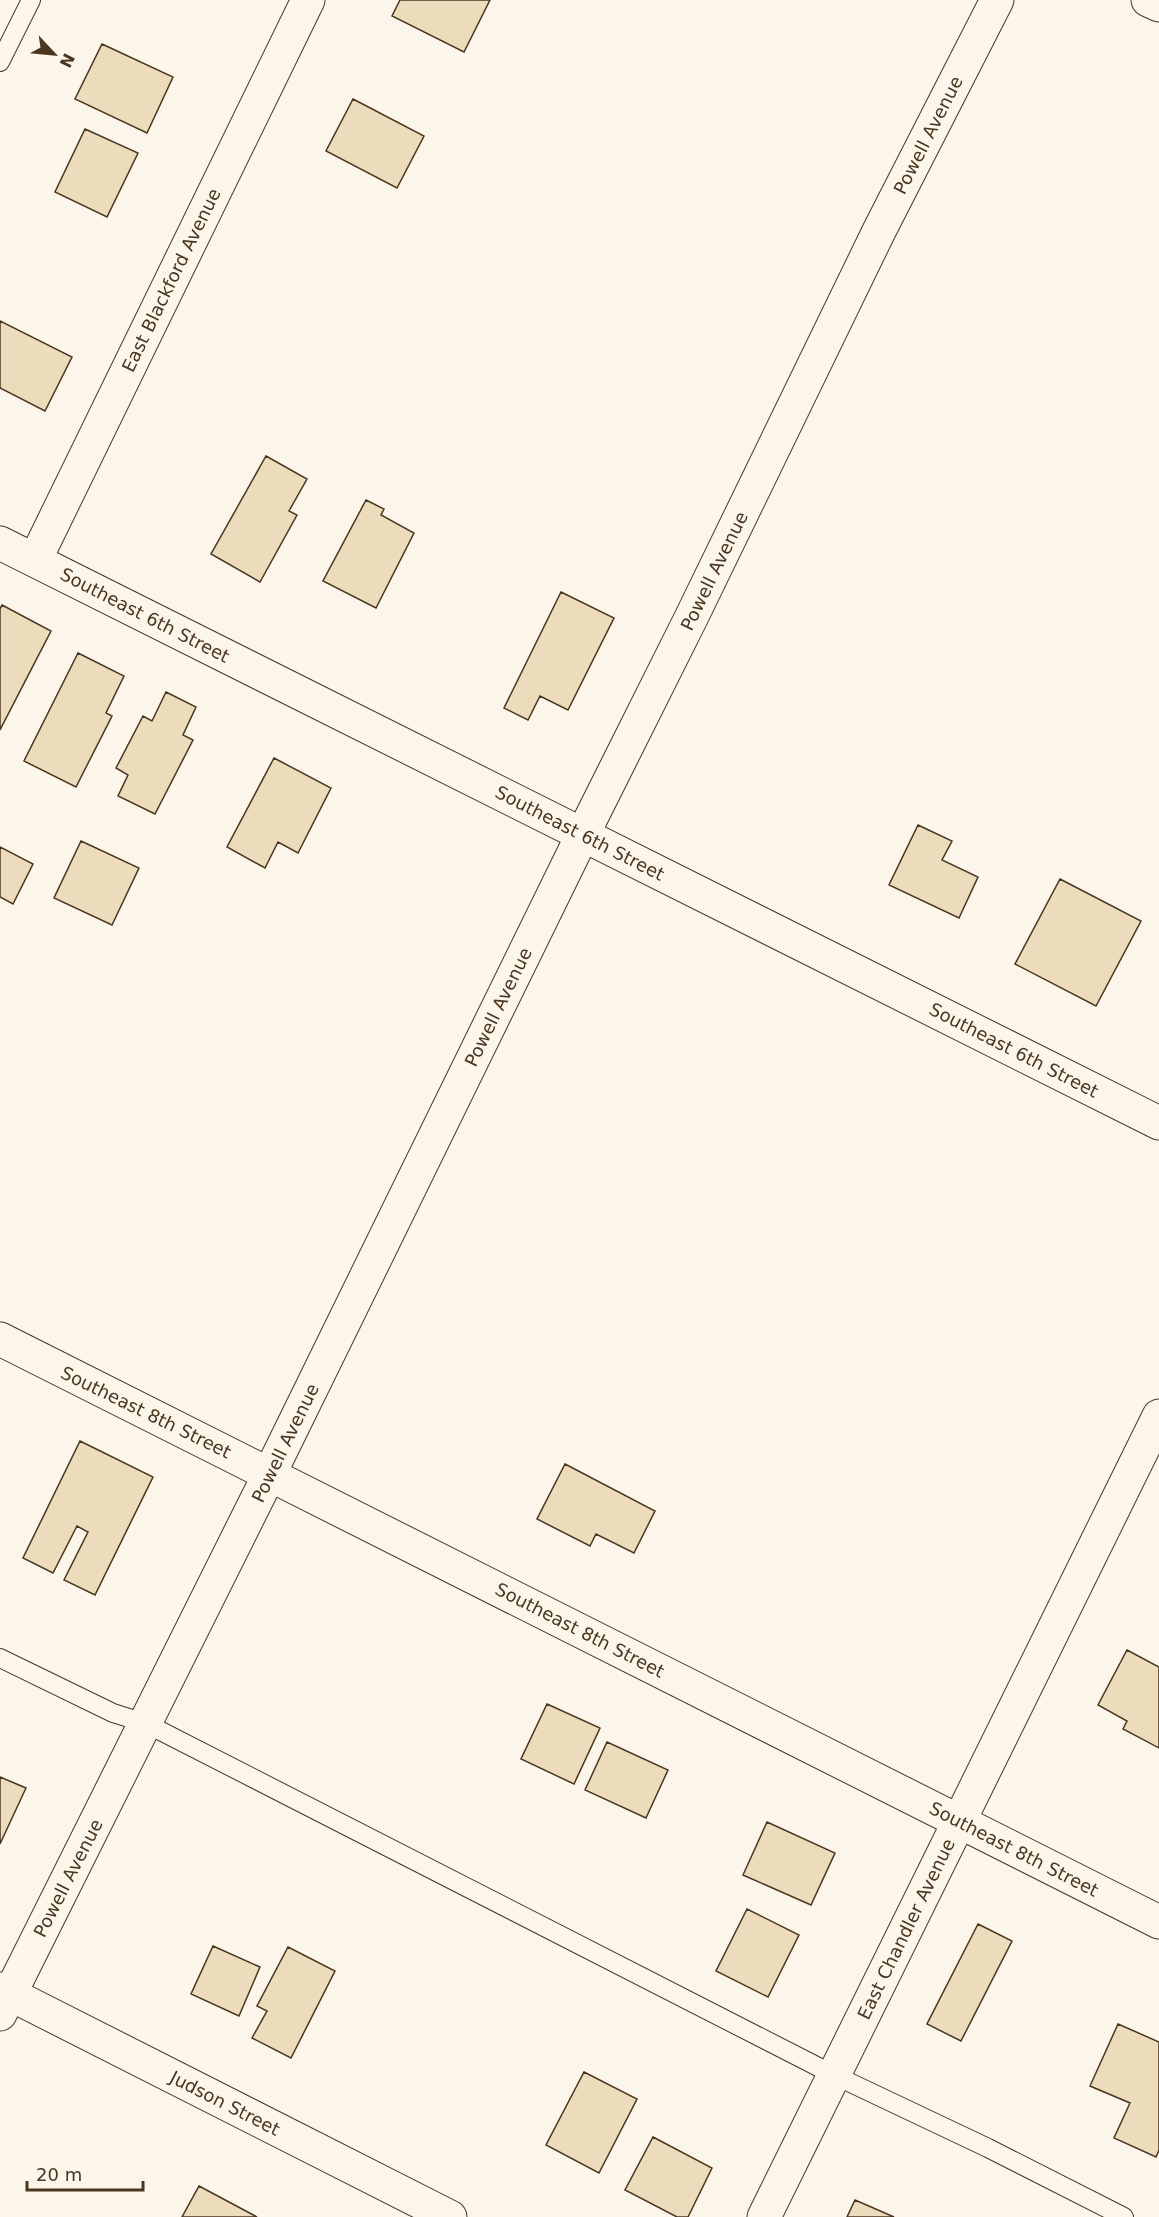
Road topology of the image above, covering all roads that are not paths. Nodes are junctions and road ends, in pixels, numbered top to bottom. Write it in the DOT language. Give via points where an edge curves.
graph roads {
  1 [pos="31,0"];
  2 [pos="308,0"];
  3 [pos="997,0"];
  4 [pos="1148,0"];
  5 [pos="1159,5"];
  6 [pos="0,62"];
  7 [pos="0,543"];
  8 [pos="35,560"];
  9 [pos="583,834"];
  10 [pos="1159,1123"];
  11 [pos="0,1339"];
  12 [pos="1159,1416"];
  13 [pos="270,1473"];
  14 [pos="0,1658"];
  15 [pos="145,1723"];
  16 [pos="958,1822"];
  17 [pos="1159,1922"];
  18 [pos="3,1999"];
  19 [pos="834,2075"];
  20 [pos="450,2217"];
  21 [pos="764,2217"];
  22 [pos="1124,2217"];
  1 -- 6 [label="lane"];
  2 -- 8 [label="street, East Blackford Avenue"];
  3 -- 9 [label="street, Powell Avenue"];
  4 -- 5 [label="street"];
  7 -- 8 [label="street, Southeast 6th Street"];
  8 -- 9 [label="street, Southeast 6th Street"];
  9 -- 10 [label="street, Southeast 6th Street"];
  9 -- 13 [label="street, Powell Avenue"];
  11 -- 13 [label="street, Southeast 8th Street"];
  12 -- 16 [label="street, East Chandler Avenue"];
  13 -- 15 [label="street, Powell Avenue"];
  13 -- 16 [label="street, Southeast 8th Street"];
  14 -- 15 [label="lane" via="113,1713"];
  15 -- 18 [label="street, Powell Avenue"];
  15 -- 19 [label="lane"];
  16 -- 17 [label="street, Southeast 8th Street"];
  16 -- 19 [label="street, East Chandler Avenue"];
  18 -- 20 [label="street, Judson Street"];
  19 -- 21 [label="street, East Chandler Avenue"];
  19 -- 22 [label="lane"];
}
